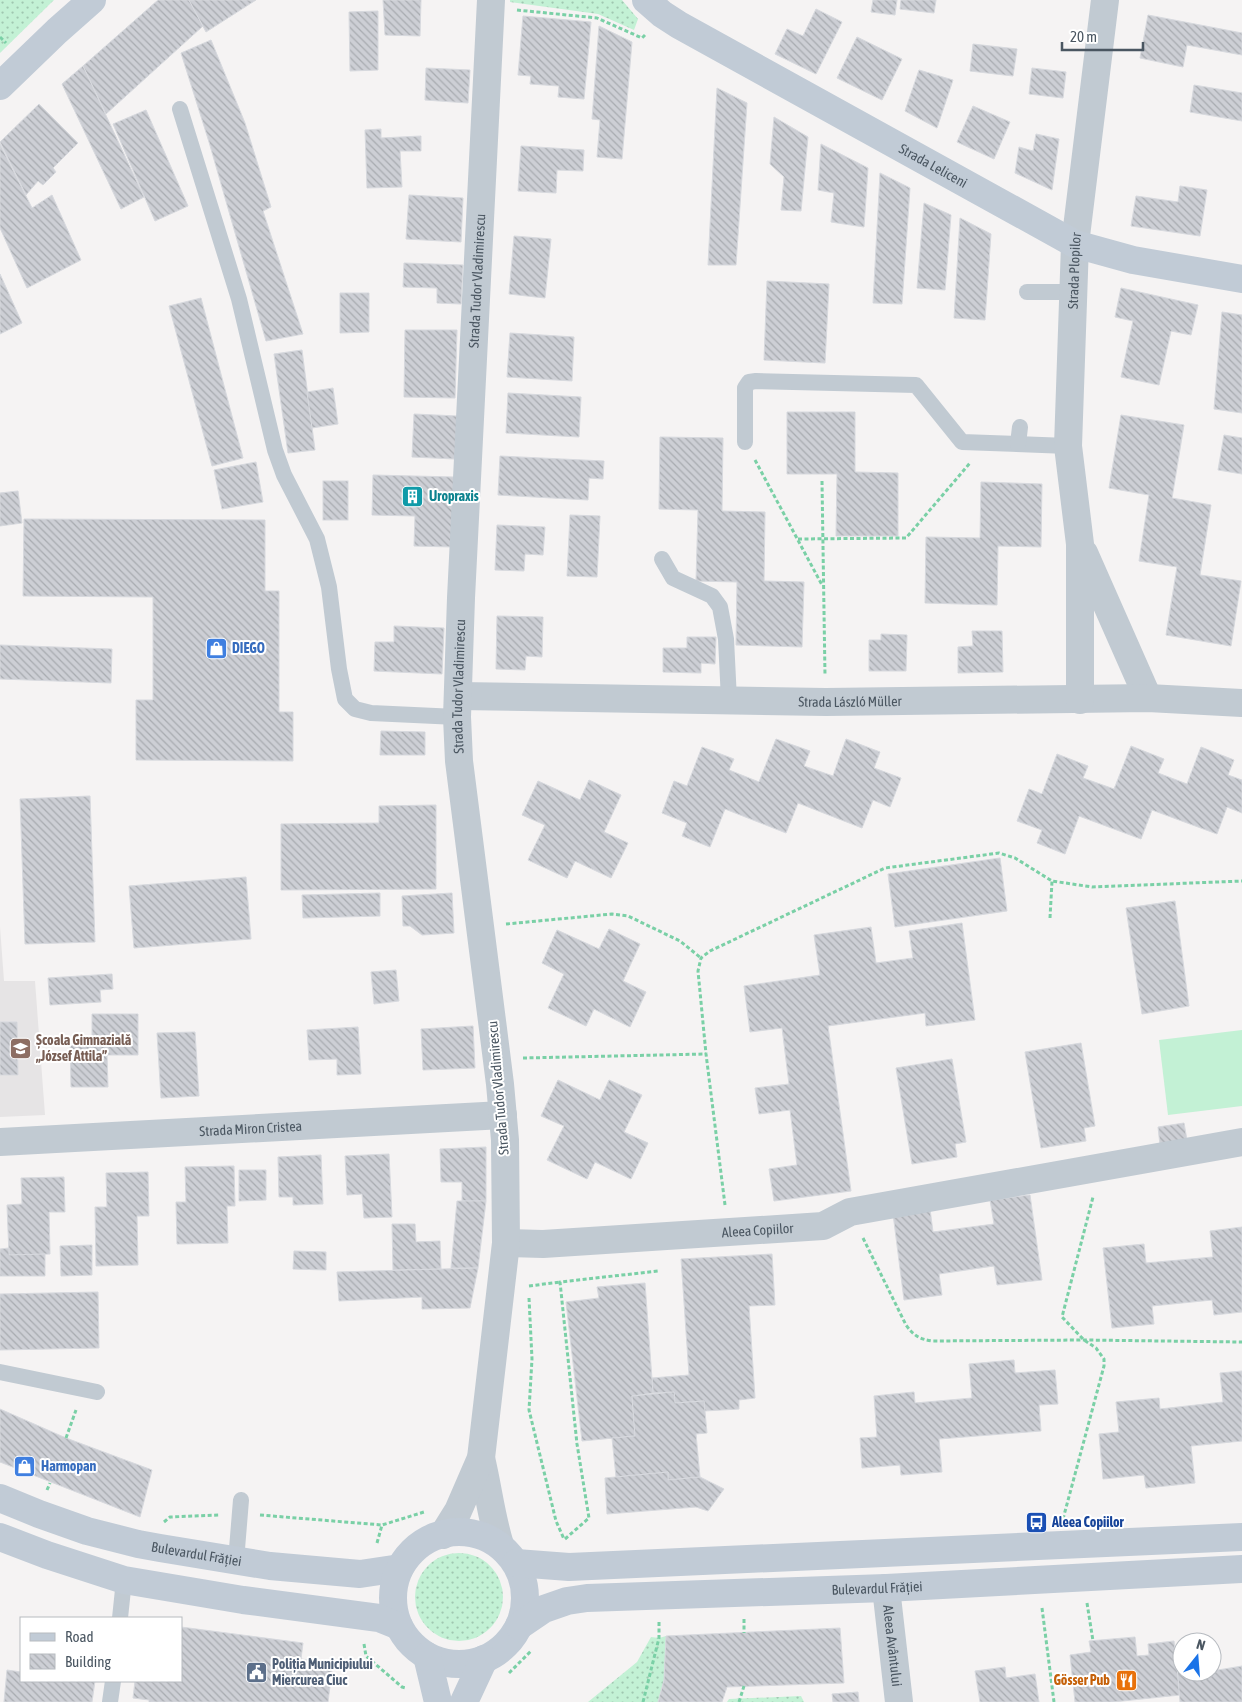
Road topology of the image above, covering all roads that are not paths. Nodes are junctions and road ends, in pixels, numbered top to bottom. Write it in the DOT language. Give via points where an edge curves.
graph roads {
  1 [pos="92,0"];
  2 [pos="1105,0"];
  3 [pos="491,4"];
  4 [pos="654,7"];
  5 [pos="0,86"];
  6 [pos="180,110"];
  7 [pos="1075,244"];
  8 [pos="1242,279"];
  9 [pos="1027,292"];
  10 [pos="1074,292"];
  11 [pos="1020,427"];
  12 [pos="746,442"];
  13 [pos="1018,444"];
  14 [pos="1068,446"];
  15 [pos="1080,544"];
  16 [pos="662,559"];
  17 [pos="1148,698"];
  18 [pos="729,700"];
  19 [pos="1080,700"];
  20 [pos="1242,703"];
  21 [pos="457,707"];
  22 [pos="503,1115"];
  23 [pos="0,1142"];
  24 [pos="1242,1142"];
  25 [pos="515,1243"];
  26 [pos="0,1372"];
  27 [pos="90,1390"];
  28 [pos="481,1458"];
  29 [pos="0,1498"];
  30 [pos="241,1500"];
  31 [pos="443,1535"];
  32 [pos="0,1537"];
  33 [pos="1242,1538"];
  34 [pos="508,1554"];
  35 [pos="236,1561"];
  36 [pos="400,1568"];
  37 [pos="1242,1569"];
  38 [pos="124,1580"];
  39 [pos="886,1588"];
  40 [pos="120,1617"];
  41 [pos="399,1626"];
  42 [pos="519,1626"];
  43 [pos="427,1656"];
  44 [pos="484,1659"];
  45 [pos="113,1682"];
  46 [pos="438,1700"];
  47 [pos="110,1702"];
  48 [pos="464,1702"];
  49 [pos="900,1702"];
  1 -- 5 [label="main road"];
  2 -- 7 [label="street, Strada Plopilor"];
  3 -- 21 [label="street, Strada Tudor Vladimirescu"];
  4 -- 7 [label="main road, Strada Leliceni" via="688,30"];
  6 -- 21 [label="lane" via="238,299 275,450 284,476 318,539 329,587 345,699 355,709 371,713"];
  7 -- 8 [label="main road, Strada Leliceni" via="1133,260"];
  7 -- 10 [label="street, Strada Plopilor"];
  9 -- 10 [label="lane"];
  10 -- 14 [label="street, Strada Plopilor"];
  11 -- 13 [label="lane"];
  12 -- 13 [label="lane" via="745,388 756,381 916,385 962,442"];
  13 -- 14 [label="lane"];
  14 -- 15 [label="street, Strada Plopilor"];
  15 -- 17 [label="street"];
  15 -- 19 [label="street"];
  16 -- 18 [label="lane" via="673,578 712,596 720,607 726,639"];
  17 -- 19 [label="street, Strada László Müller"];
  17 -- 20 [label="street, Strada László Müller"];
  18 -- 19 [label="street, Strada László Müller"];
  18 -- 21 [label="street, Strada László Müller" via="488,698"];
  21 -- 22 [label="street, Strada Tudor Vladimirescu" via="458,744"];
  22 -- 23 [label="street, Strada Miron Cristea"];
  22 -- 25 [label="street, Strada Tudor Vladimirescu"];
  24 -- 25 [label="street, Aleea Copiilor" via="850,1212 824,1226"];
  25 -- 28 [label="street, Strada Tudor Vladimirescu"];
  26 -- 27 [label="lane"];
  28 -- 31 [label="street, Strada Tudor Vladimirescu" via="458,1511"];
  28 -- 34 [label="street, Strada Tudor Vladimirescu" via="493,1521"];
  29 -- 35 [label="main road, Bulevardul Frăției" via="87,1531 138,1544"];
  30 -- 35 [label="lane"];
  31 -- 34 [label="main road" via="463,1533 481,1536"];
  31 -- 36 [label="main road" via="411,1553"];
  32 -- 38 [label="main road" via="47,1556"];
  33 -- 34 [label="main road" via="569,1567"];
  34 -- 42 [label="main road" via="522,1576 524,1589 524,1608"];
  35 -- 36 [label="main road, Bulevardul Frăției" via="360,1574"];
  36 -- 41 [label="main road" via="393,1606"];
  37 -- 39 [label="main road, Bulevardul Frăției"];
  38 -- 40 [label="lane"];
  38 -- 41 [label="main road" via="379,1618"];
  39 -- 42 [label="main road, Bulevardul Frăției" via="587,1598 544,1608"];
  39 -- 49 [label="street, Aleea Avântului"];
  41 -- 43 [label="main road" via="410,1644"];
  42 -- 44 [label="main road" via="498,1652"];
  43 -- 44 [label="main road" via="446,1663 465,1664"];
  43 -- 46 [label="main road"];
  44 -- 48 [label="main road"];
  45 -- 47 [label="lane"];
}
